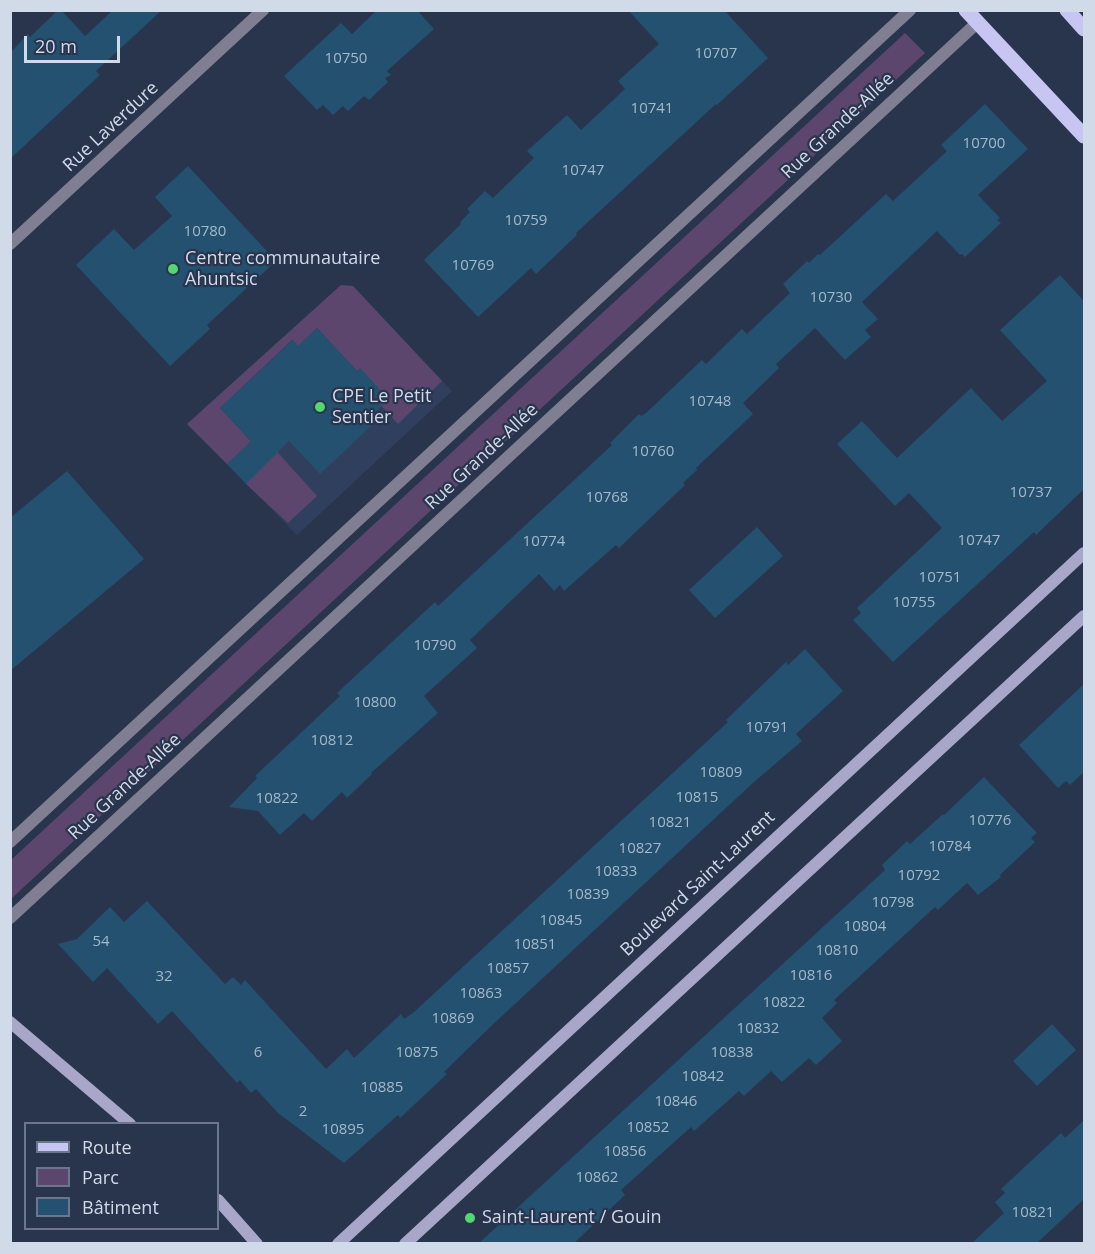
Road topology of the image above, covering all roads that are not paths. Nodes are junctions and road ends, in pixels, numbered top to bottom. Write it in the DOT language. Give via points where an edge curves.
graph roads {
  1 [pos="263,10"];
  2 [pos="910,10"];
  3 [pos="966,10"];
  4 [pos="1067,10"];
  5 [pos="978,22"];
  6 [pos="1084,29"];
  7 [pos="1084,136"];
  8 [pos="10,244"];
  9 [pos="1084,553"];
  10 [pos="1084,616"];
  11 [pos="10,842"];
  12 [pos="10,918"];
  13 [pos="10,1022"];
  14 [pos="128,1122"];
  15 [pos="219,1201"];
  16 [pos="256,1244"];
  17 [pos="338,1244"];
  18 [pos="405,1244"];
  1 -- 8 [label="street, Rue Laverdure"];
  2 -- 11 [label="street, Rue Grande-Allée"];
  3 -- 5 [label="main road"];
  4 -- 6 [label="main road"];
  5 -- 7 [label="main road"];
  5 -- 12 [label="street, Rue Grande-Allée"];
  9 -- 17 [label="street, Boulevard Saint-Laurent"];
  10 -- 18 [label="street"];
  13 -- 14 [label="street"];
  15 -- 16 [label="street"];
}
